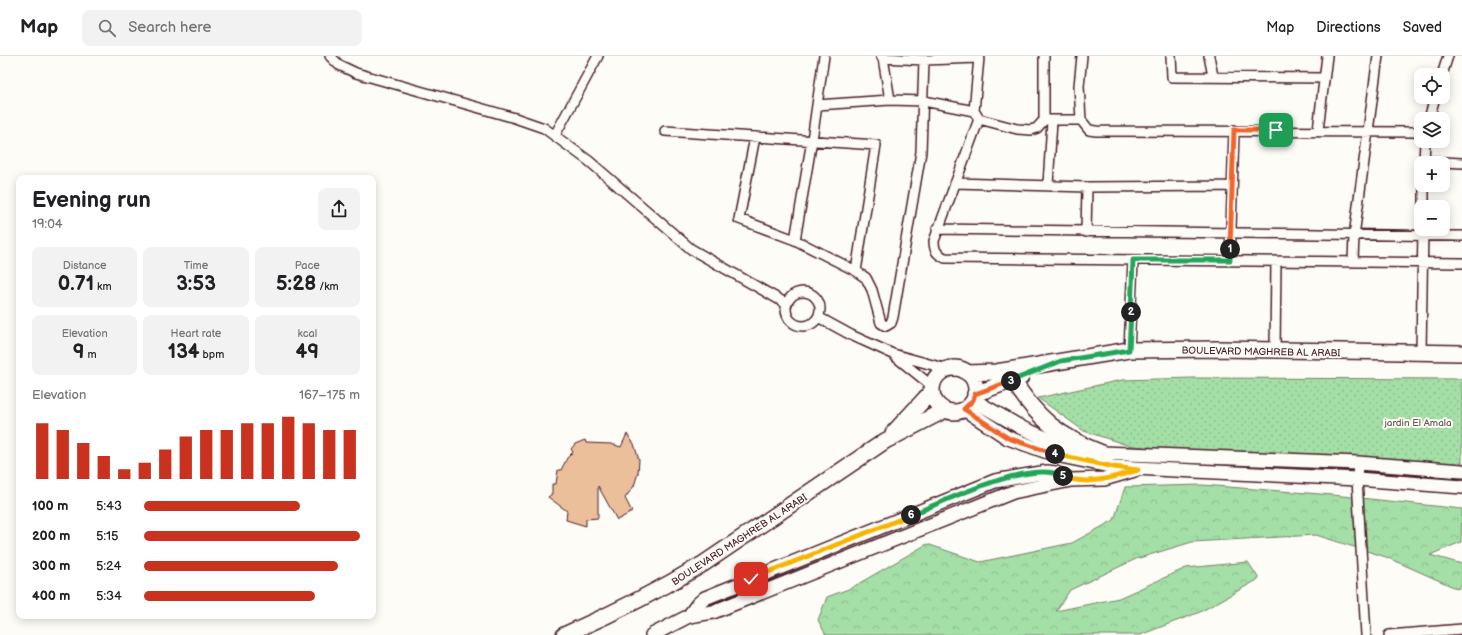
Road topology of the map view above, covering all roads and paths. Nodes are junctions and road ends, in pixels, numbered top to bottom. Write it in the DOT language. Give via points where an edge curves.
graph roads {
  1 [pos="330,56"];
  2 [pos="598,56"];
  3 [pos="824,56"];
  4 [pos="1044,56"];
  5 [pos="1082,56"];
  6 [pos="1171,56"];
  7 [pos="1209,56"];
  8 [pos="1327,56"];
  9 [pos="1378,56"];
  10 [pos="1448,56"];
  11 [pos="882,57"];
  12 [pos="979,57"];
  13 [pos="924,60"];
  14 [pos="1444,68"];
  15 [pos="1213,76"];
  16 [pos="1324,78"];
  17 [pos="890,100"];
  18 [pos="924,101"];
  19 [pos="817,104"];
  20 [pos="976,115"];
  21 [pos="1048,120"];
  22 [pos="1081,120"];
  23 [pos="1234,130"];
  24 [pos="1318,130"];
  25 [pos="1368,130"];
  26 [pos="664,131"];
  27 [pos="1414,132"];
  28 [pos="555,135"];
  29 [pos="755,137"];
  30 [pos="812,140"];
  31 [pos="1450,163"];
  32 [pos="1462,163"];
  33 [pos="955,183"];
  34 [pos="1048,185"];
  35 [pos="1232,186"];
  36 [pos="1088,187"];
  37 [pos="937,229"];
  38 [pos="1086,232"];
  39 [pos="1414,233"];
  40 [pos="1230,234"];
  41 [pos="1450,235"];
  42 [pos="1354,236"];
  43 [pos="1423,236"];
  44 [pos="1462,236"];
  45 [pos="795,240"];
  46 [pos="1133,260"];
  47 [pos="1230,260"];
  48 [pos="1276,262"];
  49 [pos="1353,262"];
  50 [pos="1422,262"];
  51 [pos="1462,263"];
  52 [pos="856,271"];
  53 [pos="787,304"];
  54 [pos="818,316"];
  55 [pos="1129,350"];
  56 [pos="1275,350"];
  57 [pos="1421,353"];
  58 [pos="1462,353"];
  59 [pos="893,354"];
  60 [pos="1061,361"];
  61 [pos="947,369"];
  62 [pos="967,373"];
  63 [pos="1012,380"];
  64 [pos="932,388"];
  65 [pos="971,401"];
  66 [pos="945,410"];
  67 [pos="885,441"];
  68 [pos="1102,453"];
  69 [pos="1358,463"];
  70 [pos="1138,470"];
  71 [pos="1462,471"];
  72 [pos="1357,479"];
  73 [pos="1462,487"];
  74 [pos="1462,629"];
  75 [pos="564,635"];
  76 [pos="652,635"];
  77 [pos="1366,635"];
  78 [pos="1389,635"];
  1 -- 28 [label="street" via="339,65 356,73 515,118 544,128"];
  2 -- 28 [label="street"];
  3 -- 19 [label="street"];
  4 -- 21 [label="street"];
  5 -- 22 [label="street" via="1079,86"];
  6 -- 15 [label="street" via="1172,78"];
  7 -- 15 [label="street"];
  8 -- 16 [label="street"];
  9 -- 25 [label="street"];
  10 -- 14 [label="street"];
  11 -- 13 [label="street"];
  11 -- 17 [label="street"];
  12 -- 13 [label="street"];
  12 -- 20 [label="street"];
  13 -- 18 [label="street"];
  15 -- 16 [label="street"];
  16 -- 24 [label="street"];
  17 -- 18 [label="street"];
  17 -- 19 [label="street"];
  18 -- 20 [label="street"];
  18 -- 52 [label="street" via="917,184 891,323 886,326 881,323 872,290 866,278"];
  19 -- 30 [label="street"];
  20 -- 21 [label="street" via="1004,127 1031,130"];
  20 -- 33 [label="street"];
  21 -- 22 [label="street"];
  21 -- 34 [label="street"];
  22 -- 23 [label="street" via="1089,130 1096,131"];
  23 -- 24 [label="street"];
  23 -- 35 [label="street"];
  24 -- 25 [label="street"];
  25 -- 27 [label="street"];
  25 -- 42 [label="street"];
  26 -- 29 [label="street"];
  28 -- 53 [label="street" via="691,249"];
  29 -- 30 [label="street"];
  29 -- 45 [label="street" via="739,220"];
  30 -- 45 [label="street"];
  30 -- 52 [label="street" via="876,145"];
  31 -- 32 [label="street"];
  33 -- 34 [label="street"];
  33 -- 37 [label="street"];
  34 -- 36 [label="street"];
  35 -- 36 [label="street"];
  35 -- 40 [label="street"];
  36 -- 38 [label="street"];
  37 -- 38 [label="street"];
  37 -- 46 [label="street" via="934,248 938,254 946,258"];
  38 -- 40 [label="street"];
  39 -- 42 [label="street"];
  40 -- 42 [label="street"];
  40 -- 47 [label="street"];
  41 -- 44 [label="street"];
  42 -- 49 [label="street"];
  43 -- 50 [label="street"];
  45 -- 52 [label="street"];
  46 -- 47 [label="street"];
  46 -- 55 [label="street"];
  47 -- 48 [label="street"];
  48 -- 49 [label="street"];
  48 -- 56 [label="street"];
  49 -- 50 [label="street"];
  50 -- 51 [label="street"];
  50 -- 57 [label="street"];
  53 -- 54 [label="street" via="788,317 797,325 809,325"];
  53 -- 54 [label="street" via="793,295 804,292 814,296 820,306"];
  54 -- 59 [label="street" via="851,335"];
  55 -- 56 [label="main road, BOULEVARD MAGHREB AL ARABI"];
  55 -- 60 [label="main road, BOULEVARD MAGHREB AL ARABI"];
  56 -- 57 [label="main road, BOULEVARD MAGHREB AL ARABI"];
  57 -- 58 [label="main road, BOULEVARD MAGHREB AL ARABI"];
  59 -- 61 [label="street"];
  59 -- 64 [label="street"];
  60 -- 62 [label="main road, BOULEVARD MAGHREB AL ARABI" via="996,372"];
  60 -- 63 [label="main road, BOULEVARD MAGHREB AL ARABI"];
  61 -- 62 [label="main road" via="957,368"];
  61 -- 64 [label="main road" via="939,374"];
  62 -- 65 [label="main road" via="974,382"];
  63 -- 65 [label="main road, BOULEVARD MAGHREB AL ARABI"];
  63 -- 68 [label="main road" via="1025,400 1059,433"];
  64 -- 66 [label="main road" via="938,405"];
  64 -- 67 [label="main road, BOULEVARD MAGHREB AL ARABI"];
  65 -- 66 [label="main road" via="958,411"];
  65 -- 68 [label="street" via="1022,428 1060,444"];
  65 -- 70 [label="street" via="1008,438 1056,455"];
  66 -- 67 [label="main road, BOULEVARD MAGHREB AL ARABI"];
  67 -- 75 [label="main road, BOULEVARD MAGHREB AL ARABI" via="683,577 643,599"];
  68 -- 69 [label="street"];
  69 -- 71 [label="street"];
  69 -- 72 [label="street"];
  70 -- 72 [label="street"];
  70 -- 76 [label="street" via="1104,479 1050,483 1006,495 713,612 689,616"];
  72 -- 73 [label="street"];
  72 -- 77 [label="street"];
  74 -- 78 [label="street"];
}
